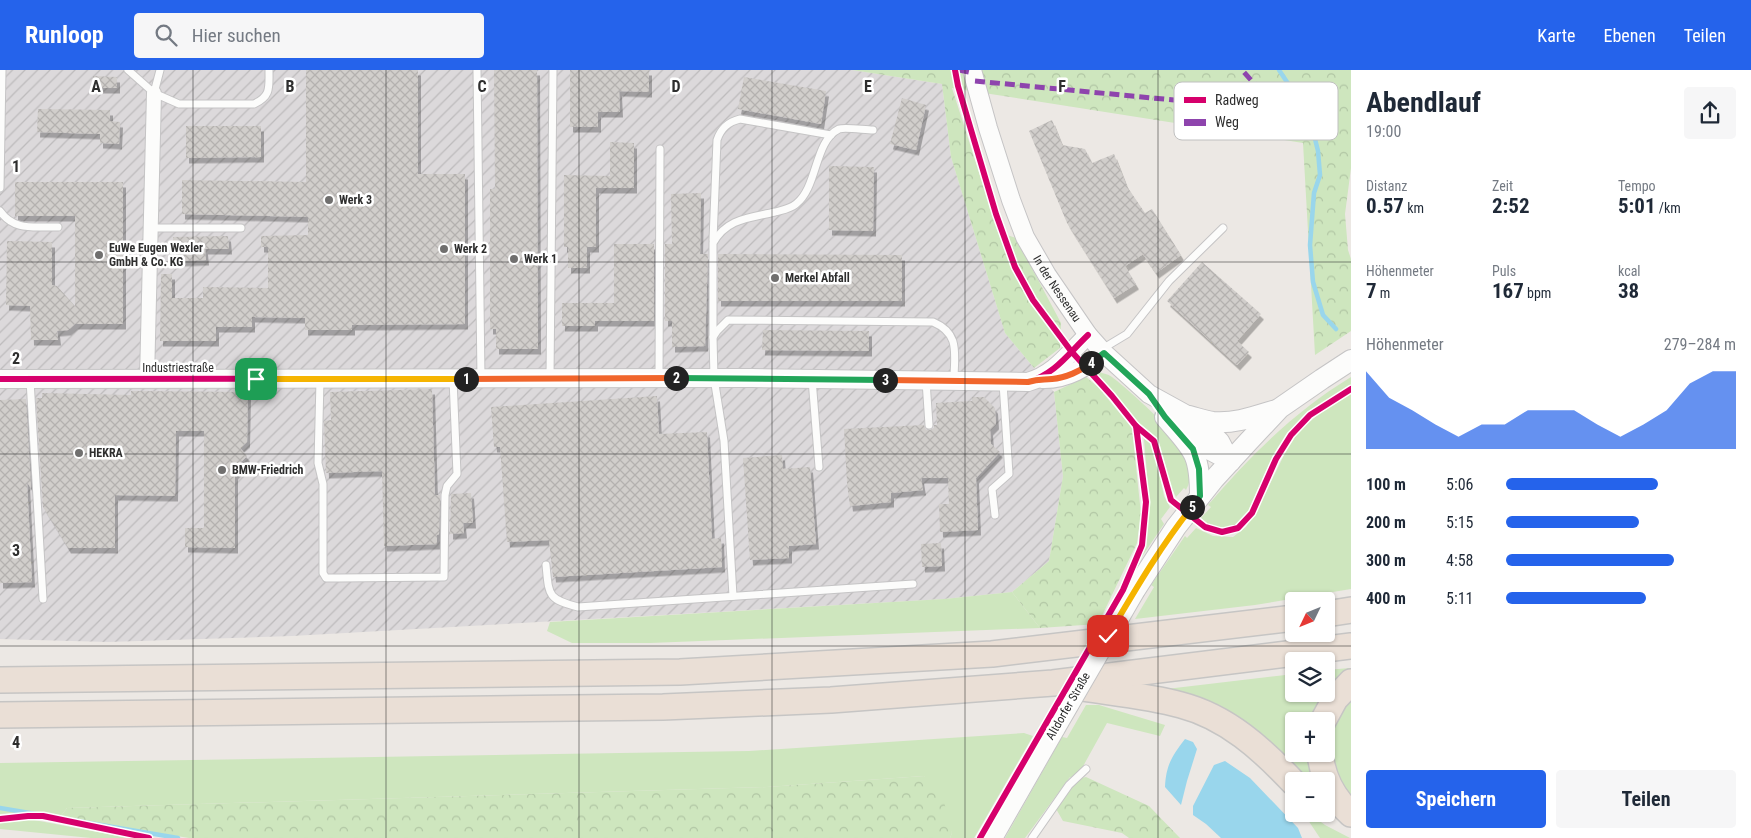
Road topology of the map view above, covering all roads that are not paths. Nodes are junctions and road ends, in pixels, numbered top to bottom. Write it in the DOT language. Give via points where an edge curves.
graph roads {
  1 [pos="2,70"];
  2 [pos="128,70"];
  3 [pos="160,70"];
  4 [pos="269,70"];
  5 [pos="478,70"];
  6 [pos="553,70"];
  7 [pos="973,75"];
  8 [pos="154,93"];
  9 [pos="873,130"];
  10 [pos="832,135"];
  11 [pos="660,149"];
  12 [pos="0,188"];
  13 [pos="0,211"];
  14 [pos="58,227"];
  15 [pos="151,228"];
  16 [pos="241,228"];
  17 [pos="1223,228"];
  18 [pos="713,243"];
  19 [pos="1088,335"];
  20 [pos="713,337"];
  21 [pos="1103,351"];
  22 [pos="1351,360"];
  23 [pos="659,378"];
  24 [pos="714,378"];
  25 [pos="0,379"];
  26 [pos="30,379"];
  27 [pos="148,379"];
  28 [pos="320,379"];
  29 [pos="452,379"];
  30 [pos="481,379"];
  31 [pos="550,379"];
  32 [pos="812,379"];
  33 [pos="1040,379"];
  34 [pos="926,380"];
  35 [pos="954,381"];
  36 [pos="1003,382"];
  37 [pos="1149,394"];
  38 [pos="1280,408"];
  39 [pos="1189,416"];
  40 [pos="1165,417"];
  41 [pos="928,425"];
  42 [pos="1231,462"];
  43 [pos="820,467"];
  44 [pos="1200,496"];
  45 [pos="995,515"];
  46 [pos="546,565"];
  47 [pos="913,584"];
  48 [pos="733,596"];
  49 [pos="43,599"];
  50 [pos="1351,610"];
  51 [pos="1335,613"];
  52 [pos="1285,619"];
  53 [pos="1351,646"];
  54 [pos="0,680"];
  55 [pos="1351,682"];
  56 [pos="1052,683"];
  57 [pos="1328,712"];
  58 [pos="0,715"];
  59 [pos="1321,762"];
  60 [pos="1086,769"];
  61 [pos="1285,774"];
  62 [pos="1351,814"];
  63 [pos="1335,820"];
  64 [pos="1351,827"];
  65 [pos="992,838"];
  66 [pos="1032,838"];
  1 -- 12 [label="lane"];
  2 -- 8 [label="lane"];
  3 -- 8 [label="lane"];
  4 -- 8 [label="lane" via="269,92 254,104 179,104"];
  5 -- 30 [label="lane"];
  6 -- 31 [label="lane"];
  7 -- 19 [label="street, In der Nessenau" via="1011,200 1030,245"];
  8 -- 15 [label="street, Industriestraße"];
  9 -- 10 [label="lane" via="840,129"];
  10 -- 18 [label="lane" via="824,144 808,188 796,205 738,220 719,233"];
  10 -- 18 [label="lane" via="740,119 724,127 717,140"];
  11 -- 23 [label="lane"];
  13 -- 14 [label="lane" via="12,224"];
  15 -- 16 [label="lane"];
  15 -- 27 [label="street, Industriestraße"];
  17 -- 21 [label="lane" via="1169,281 1127,334"];
  18 -- 20 [label="lane"];
  19 -- 21 [label="street, In der Nessenau"];
  19 -- 33 [label="street" via="1054,370"];
  20 -- 24 [label="lane"];
  20 -- 35 [label="lane" via="728,320 933,322 951,334"];
  21 -- 33 [label="street, Industriestraße" via="1086,367 1053,379"];
  21 -- 37 [label="street, In der Nessenau"];
  22 -- 38 [label="main road, Altdorfer Straße"];
  23 -- 24 [label="street, Industriestraße"];
  23 -- 31 [label="street, Industriestraße"];
  24 -- 32 [label="street, Industriestraße"];
  24 -- 48 [label="lane" via="724,441"];
  25 -- 26 [label="street, Industriestraße"];
  26 -- 27 [label="street, Industriestraße"];
  26 -- 49 [label="lane"];
  27 -- 28 [label="street, Industriestraße"];
  28 -- 29 [label="street, Industriestraße"];
  28 -- 29 [label="lane" via="318,463 323,484 323,573 326,578 339,578 444,577 445,495 457,474"];
  29 -- 30 [label="street, Industriestraße"];
  30 -- 31 [label="street, Industriestraße"];
  32 -- 34 [label="street, Industriestraße"];
  32 -- 43 [label="lane"];
  33 -- 36 [label="street, Industriestraße"];
  34 -- 35 [label="street, Industriestraße"];
  34 -- 41 [label="lane"];
  35 -- 36 [label="street, Industriestraße"];
  36 -- 45 [label="lane" via="1009,474 992,489"];
  37 -- 39 [label="street, In der Nessenau"];
  37 -- 40 [label="street, In der Nessenau"];
  38 -- 39 [label="main road" via="1232,422 1212,422"];
  38 -- 42 [label="main road, Altdorfer Straße"];
  39 -- 42 [label="street, In der Nessenau" via="1220,441"];
  40 -- 42 [label="street, In der Nessenau" via="1210,451"];
  40 -- 44 [label="main road" via="1193,449 1199,469"];
  42 -- 44 [label="main road, Altdorfer Straße"];
  44 -- 65 [label="main road, Altdorfer Straße, bridge" via="1135,590"];
  46 -- 48 [label="lane" via="551,596 578,607"];
  47 -- 48 [label="lane"];
  50 -- 51 [label="highway"];
  52 -- 54 [label="highway" via="992,654 680,672"];
  53 -- 56 [label="highway"];
  55 -- 57 [label="highway"];
  56 -- 58 [label="highway" via="896,696 664,707"];
  56 -- 61 [label="highway" via="1182,705 1214,718 1246,737"];
  59 -- 62 [label="highway" via="1330,790"];
  60 -- 66 [label="lane" via="1069,785"];
  63 -- 64 [label="highway"];
}
